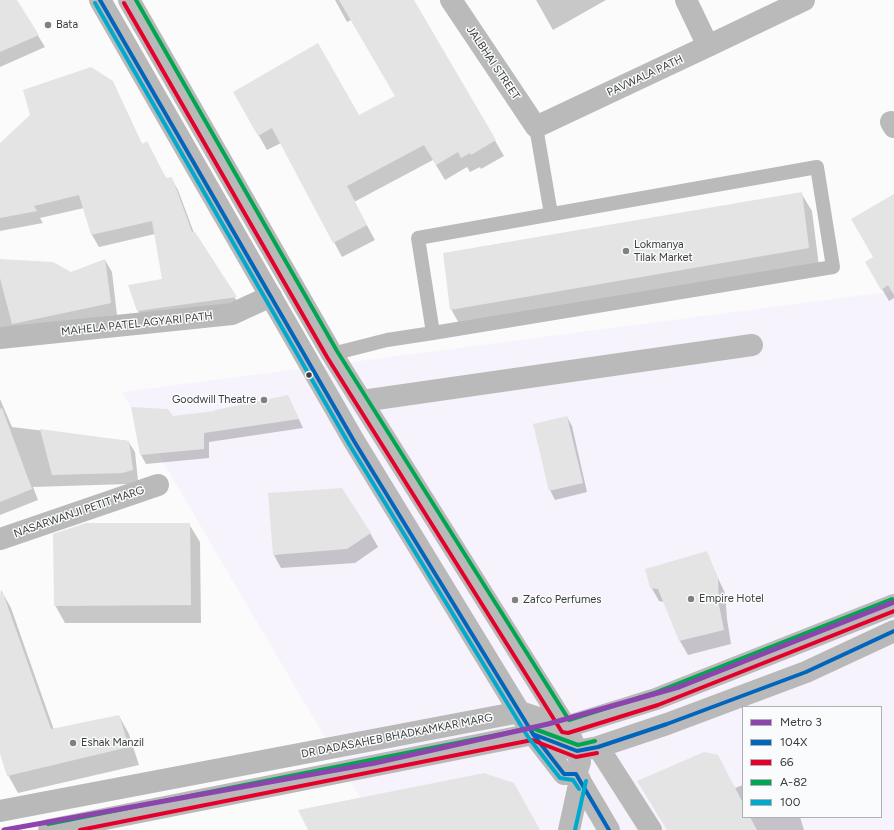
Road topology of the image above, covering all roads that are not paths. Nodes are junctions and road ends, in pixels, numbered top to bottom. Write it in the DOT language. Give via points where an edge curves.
graph roads {
  1 [pos="100,0"];
  2 [pos="129,0"];
  3 [pos="451,0"];
  4 [pos="686,0"];
  5 [pos="804,0"];
  6 [pos="708,46"];
  7 [pos="536,127"];
  8 [pos="551,214"];
  9 [pos="271,296"];
  10 [pos="433,333"];
  11 [pos="0,338"];
  12 [pos="752,345"];
  13 [pos="332,354"];
  14 [pos="362,401"];
  15 [pos="158,484"];
  16 [pos="0,539"];
  17 [pos="894,605"];
  18 [pos="894,631"];
  19 [pos="520,712"];
  20 [pos="566,727"];
  21 [pos="533,734"];
  22 [pos="598,747"];
  23 [pos="577,751"];
  24 [pos="580,780"];
  25 [pos="0,811"];
  26 [pos="49,830"];
  27 [pos="569,830"];
  28 [pos="609,830"];
  29 [pos="650,830"];
  1 -- 9 [label="main road"];
  2 -- 13 [label="main road"];
  3 -- 7 [label="street, JALBHAI STREET"];
  4 -- 6 [label="street"];
  5 -- 6 [label="street, PAVWALA PATH"];
  6 -- 7 [label="street, PAVWALA PATH"];
  7 -- 8 [label="lane"];
  8 -- 10 [label="lane" via="418,238"];
  8 -- 10 [label="lane" via="817,167 833,267"];
  9 -- 11 [label="street, MAHELA PATEL AGYARI PATH" via="232,314"];
  9 -- 19 [label="main road" via="354,441"];
  10 -- 13 [label="lane" via="387,340"];
  12 -- 14 [label="street"];
  13 -- 14 [label="main road"];
  14 -- 20 [label="main road"];
  15 -- 16 [label="street, NASARWANJI PETIT MARG"];
  17 -- 20 [label="main road" via="656,699"];
  18 -- 22 [label="main road" via="806,672"];
  19 -- 20 [label="main road, DR DADASAHEB BHADKAMKAR MARG"];
  19 -- 21 [label="main road"];
  19 -- 25 [label="main road, DR DADASAHEB BHADKAMKAR MARG"];
  20 -- 23 [label="main road"];
  21 -- 23 [label="main road"];
  21 -- 24 [label="main road" via="564,774"];
  21 -- 26 [label="main road"];
  22 -- 23 [label="main road"];
  22 -- 29 [label="main road"];
  23 -- 24 [label="main road"];
  24 -- 27 [label="main road"];
  24 -- 28 [label="main road"];
}
